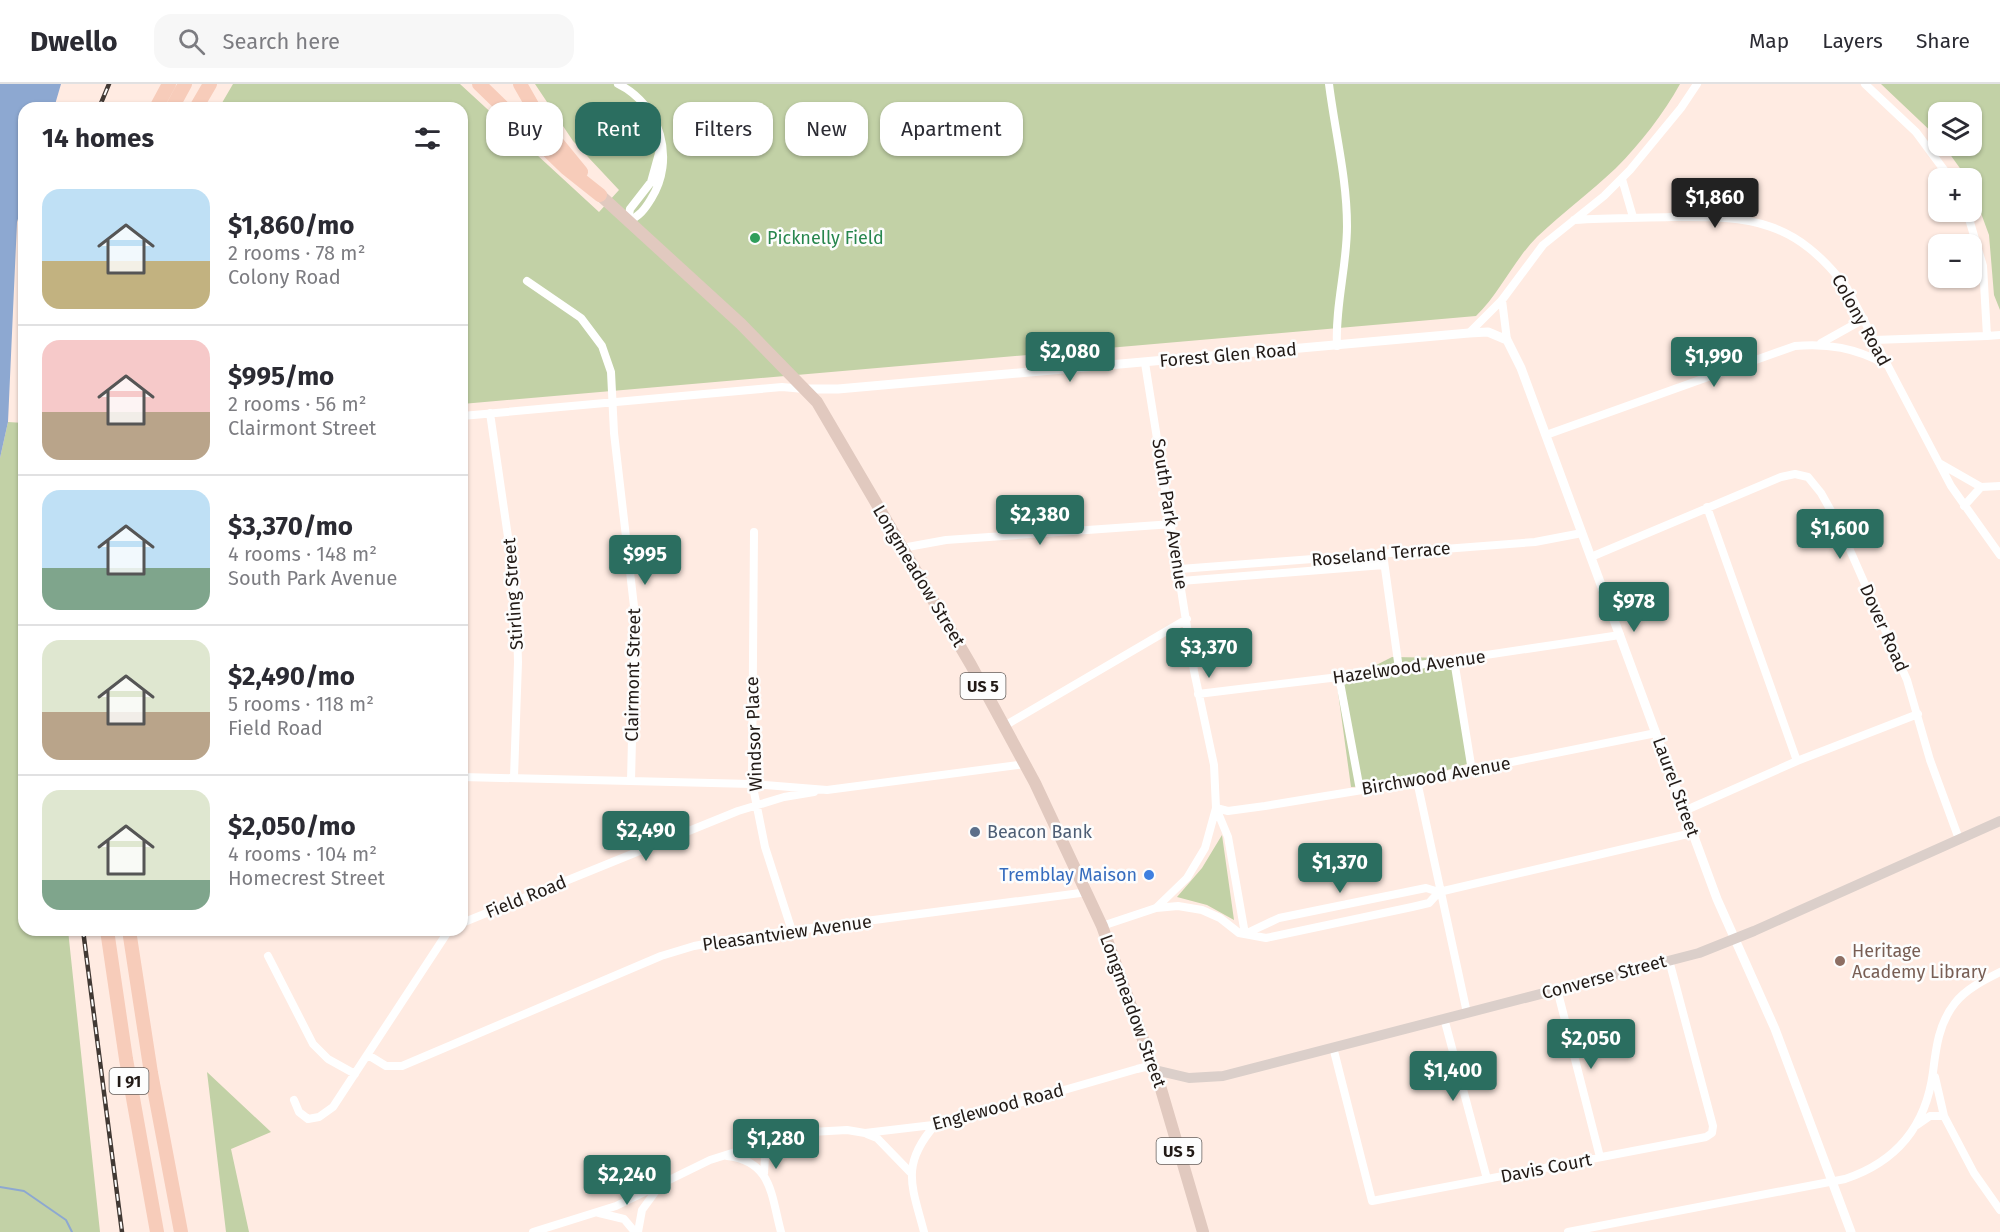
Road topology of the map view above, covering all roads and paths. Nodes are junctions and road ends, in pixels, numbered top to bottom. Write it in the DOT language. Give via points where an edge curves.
graph roads {
  1 [pos="168,84"];
  2 [pos="185,84"];
  3 [pos="210,84"];
  4 [pos="479,84"];
  5 [pos="520,84"];
  6 [pos="618,84"];
  7 [pos="1329,84"];
  8 [pos="1697,84"];
  9 [pos="1865,84"];
  10 [pos="159,102"];
  11 [pos="175,102"];
  12 [pos="200,102"];
  13 [pos="1943,168"];
  14 [pos="1622,179"];
  15 [pos="600,195"];
  16 [pos="1633,217"];
  17 [pos="1574,220"];
  18 [pos="628,221"];
  19 [pos="1970,222"];
  20 [pos="527,281"];
  21 [pos="1502,300"];
  22 [pos="1864,319"];
  23 [pos="1469,333"];
  24 [pos="2000,335"];
  25 [pos="1987,336"];
  26 [pos="1507,340"];
  27 [pos="1874,340"];
  28 [pos="1818,345"];
  29 [pos="1337,346"];
  30 [pos="1145,363"];
  31 [pos="1885,364"];
  32 [pos="804,389"];
  33 [pos="612,401"];
  34 [pos="490,413"];
  35 [pos="468,415"];
  36 [pos="1546,435"];
  37 [pos="1937,461"];
  38 [pos="2000,486"];
  39 [pos="1981,487"];
  40 [pos="1964,506"];
  41 [pos="1707,507"];
  42 [pos="1173,524"];
  43 [pos="754,532"];
  44 [pos="1582,533"];
  45 [pos="902,548"];
  46 [pos="1383,554"];
  47 [pos="2000,555"];
  48 [pos="1591,557"];
  49 [pos="1384,565"];
  50 [pos="1179,569"];
  51 [pos="1181,581"];
  52 [pos="1186,619"];
  53 [pos="1620,635"];
  54 [pos="1454,660"];
  55 [pos="1400,669"];
  56 [pos="1339,677"];
  57 [pos="1198,694"];
  58 [pos="1918,714"];
  59 [pos="1006,725"];
  60 [pos="1656,733"];
  61 [pos="1797,761"];
  62 [pos="1026,764"];
  63 [pos="1472,771"];
  64 [pos="468,777"];
  65 [pos="514,777"];
  66 [pos="631,781"];
  67 [pos="1417,781"];
  68 [pos="753,784"];
  69 [pos="827,790"];
  70 [pos="1360,790"];
  71 [pos="756,806"];
  72 [pos="1216,808"];
  73 [pos="1684,811"];
  74 [pos="2000,821"];
  75 [pos="1692,833"];
  76 [pos="1959,839"];
  77 [pos="1088,892"];
  78 [pos="1439,892"];
  79 [pos="1155,908"];
  80 [pos="468,921"];
  81 [pos="1102,927"];
  82 [pos="792,931"];
  83 [pos="1245,934"];
  84 [pos="108,936"];
  85 [pos="130,936"];
  86 [pos="445,936"];
  87 [pos="1734,940"];
  88 [pos="268,956"];
  89 [pos="1669,960"];
  90 [pos="2000,972"];
  91 [pos="1557,989"];
  92 [pos="1467,1013"];
  93 [pos="1444,1018"];
  94 [pos="1333,1047"];
  95 [pos="368,1055"];
  96 [pos="1934,1061"];
  97 [pos="1155,1070"];
  98 [pos="356,1074"];
  99 [pos="294,1100"];
  100 [pos="1944,1116"];
  101 [pos="935,1125"];
  102 [pos="1914,1127"];
  103 [pos="865,1133"];
  104 [pos="780,1138"];
  105 [pos="724,1155"];
  106 [pos="1600,1157"];
  107 [pos="910,1172"];
  108 [pos="764,1173"];
  109 [pos="1487,1179"];
  110 [pos="1832,1181"];
  111 [pos="662,1184"];
  112 [pos="2000,1210"];
  113 [pos="598,1212"];
  114 [pos="157,1232"];
  115 [pos="181,1232"];
  116 [pos="533,1232"];
  117 [pos="636,1232"];
  118 [pos="781,1232"];
  119 [pos="924,1232"];
  120 [pos="1203,1232"];
  121 [pos="1568,1232"];
  122 [pos="1851,1232"];
  1 -- 10 [label="highway"];
  2 -- 11 [label="highway"];
  3 -- 12 [label="highway"];
  4 -- 15 [label="highway, US 5" via="566,168"];
  5 -- 15 [label="highway, US 5" via="545,128"];
  6 -- 18 [label="street" via="652,115 665,158 660,183 643,211"];
  7 -- 29 [label="street" via="1347,227"];
  8 -- 14 [label="street"];
  9 -- 13 [label="street" via="1916,132"];
  14 -- 16 [label="street"];
  14 -- 17 [label="street"];
  15 -- 18 [label="main road, Longmeadow Street / US 5"];
  16 -- 17 [label="street, Colony Road"];
  16 -- 22 [label="street, Colony Road" via="1733,217 1790,235 1832,268"];
  17 -- 21 [label="street" via="1543,244"];
  18 -- 32 [label="main road, Longmeadow Street / US 5" via="741,324"];
  19 -- 25 [label="street" via="1983,266"];
  20 -- 33 [label="street, Clairmont Street" via="567,306 592,332 607,359"];
  21 -- 23 [label="street"];
  21 -- 26 [label="street"];
  22 -- 27 [label="street, Colony Road"];
  22 -- 28 [label="street"];
  23 -- 26 [label="street, Forest Glen Road" via="1488,332"];
  23 -- 29 [label="street, Forest Glen Road"];
  24 -- 25 [label="street"];
  25 -- 27 [label="street"];
  26 -- 36 [label="street, Laurel Street"];
  27 -- 31 [label="street, Colony Road"];
  28 -- 31 [label="street" via="1864,353"];
  28 -- 36 [label="street" via="1777,350"];
  29 -- 30 [label="street, Forest Glen Road"];
  30 -- 32 [label="street, Forest Glen Road" via="821,391"];
  30 -- 42 [label="street, South Park Avenue"];
  31 -- 37 [label="street, Colony Road"];
  32 -- 33 [label="street" via="782,387"];
  32 -- 45 [label="main road, Longmeadow Street / US 5" via="817,402"];
  33 -- 34 [label="street"];
  33 -- 66 [label="street, Clairmont Street" via="635,615"];
  34 -- 35 [label="street"];
  34 -- 65 [label="street, Stirling Street" via="516,592"];
  36 -- 44 [label="street, Laurel Street"];
  37 -- 39 [label="street"];
  37 -- 40 [label="street, Colony Road"];
  38 -- 39 [label="street"];
  39 -- 40 [label="street"];
  40 -- 47 [label="street, Colony Road"];
  41 -- 48 [label="street, Dover Road"];
  41 -- 58 [label="street, Dover Road" via="1789,475 1804,475 1815,483 1839,525"];
  41 -- 61 [label="street"];
  42 -- 45 [label="street" via="946,540"];
  42 -- 50 [label="street, South Park Avenue"];
  43 -- 68 [label="street, Windsor Place"];
  44 -- 46 [label="street, Roseland Terrace" via="1535,542"];
  44 -- 48 [label="street, Laurel Street"];
  45 -- 59 [label="main road, Longmeadow Street / US 5"];
  46 -- 49 [label="street"];
  46 -- 50 [label="street, Roseland Terrace"];
  48 -- 53 [label="street, Laurel Street"];
  49 -- 51 [label="street"];
  49 -- 55 [label="street"];
  50 -- 51 [label="street, South Park Avenue"];
  51 -- 52 [label="street, South Park Avenue"];
  52 -- 57 [label="street, South Park Avenue"];
  52 -- 59 [label="street"];
  53 -- 54 [label="street, Hazelwood Avenue"];
  53 -- 60 [label="street, Laurel Street"];
  54 -- 55 [label="street, Hazelwood Avenue"];
  54 -- 63 [label="street"];
  55 -- 56 [label="street, Hazelwood Avenue"];
  56 -- 57 [label="street, Hazelwood Avenue"];
  56 -- 70 [label="street"];
  57 -- 72 [label="street, South Park Avenue" via="1214,765"];
  58 -- 61 [label="street"];
  58 -- 76 [label="street, Dover Road"];
  59 -- 62 [label="main road, Longmeadow Street / US 5"];
  60 -- 63 [label="street, Birchwood Avenue"];
  60 -- 73 [label="street, Laurel Street"];
  61 -- 73 [label="street"];
  62 -- 69 [label="street, Field Road"];
  62 -- 77 [label="main road, Longmeadow Street / US 5"];
  63 -- 67 [label="street, Birchwood Avenue"];
  64 -- 65 [label="street, Field Road"];
  65 -- 66 [label="street, Field Road"];
  66 -- 68 [label="street, Field Road"];
  67 -- 70 [label="street, Birchwood Avenue"];
  67 -- 78 [label="street"];
  68 -- 69 [label="street, Field Road"];
  68 -- 71 [label="street, Windsor Place"];
  69 -- 71 [label="street, Field Road"];
  70 -- 72 [label="street, Birchwood Avenue" via="1228,811"];
  71 -- 80 [label="street, Field Road"];
  71 -- 82 [label="street, Windsor Place"];
  72 -- 79 [label="street, South Park Avenue" via="1200,859 1187,878"];
  72 -- 83 [label="street, South Park Avenue" via="1228,837"];
  73 -- 75 [label="street, Laurel Street"];
  74 -- 76 [label="main road, Converse Street"];
  75 -- 78 [label="street"];
  75 -- 87 [label="street, Laurel Street"];
  76 -- 87 [label="main road, Converse Street"];
  77 -- 81 [label="main road, Longmeadow Street / US 5"];
  77 -- 82 [label="street, Pleasantview Avenue"];
  78 -- 83 [label="street" via="1426,888 1401,892 1279,918"];
  78 -- 83 [label="street" via="1429,903 1317,930 1266,938"];
  78 -- 92 [label="street"];
  79 -- 81 [label="street, South Park Avenue"];
  79 -- 83 [label="street" via="1202,910"];
  81 -- 97 [label="main road, Longmeadow Street / US 5"];
  82 -- 95 [label="street, Pleasantview Avenue" via="681,949 402,1066 386,1066"];
  84 -- 114 [label="highway, I 91"];
  85 -- 115 [label="highway, I 91"];
  86 -- 95 [label="street"];
  87 -- 89 [label="main road, Converse Street"];
  87 -- 110 [label="street, Laurel Street" via="1775,1029"];
  88 -- 98 [label="street" via="313,1044 328,1059"];
  89 -- 91 [label="main road, Converse Street"];
  89 -- 106 [label="street, Davis Court" via="1712,1133"];
  90 -- 96 [label="street" via="1970,989 1954,1004 1940,1032"];
  91 -- 92 [label="main road, Converse Street"];
  91 -- 106 [label="street"];
  92 -- 93 [label="main road, Converse Street"];
  93 -- 94 [label="main road, Converse Street"];
  93 -- 109 [label="street"];
  94 -- 97 [label="main road, Converse Street" via="1216,1077 1182,1077"];
  94 -- 109 [label="street, Davis Court" via="1372,1201"];
  95 -- 98 [label="street"];
  96 -- 100 [label="street"];
  96 -- 102 [label="street" via="1928,1094"];
  97 -- 101 [label="street, Englewood Road" via="1145,1067"];
  97 -- 120 [label="main road, Longmeadow Street / US 5"];
  98 -- 99 [label="street" via="333,1107 319,1117 302,1117"];
  100 -- 102 [label="street" via="1930,1116"];
  100 -- 112 [label="street" via="1974,1173"];
  101 -- 103 [label="street, Englewood Road"];
  101 -- 107 [label="street" via="920,1143"];
  102 -- 110 [label="street" via="1899,1149 1880,1164"];
  103 -- 104 [label="street, Englewood Road" via="835,1130"];
  103 -- 107 [label="street" via="877,1138"];
  104 -- 105 [label="street, Englewood Road"];
  104 -- 108 [label="street" via="765,1157"];
  105 -- 108 [label="street" via="746,1161"];
  105 -- 111 [label="street, Englewood Road"];
  106 -- 109 [label="street, Davis Court"];
  107 -- 119 [label="street"];
  108 -- 118 [label="street"];
  110 -- 121 [label="street"];
  110 -- 122 [label="street, Laurel Street"];
  111 -- 113 [label="street, Englewood Road"];
  111 -- 117 [label="street" via="642,1210"];
  113 -- 116 [label="street, Englewood Road"];
  113 -- 117 [label="street" via="624,1219"];
}
